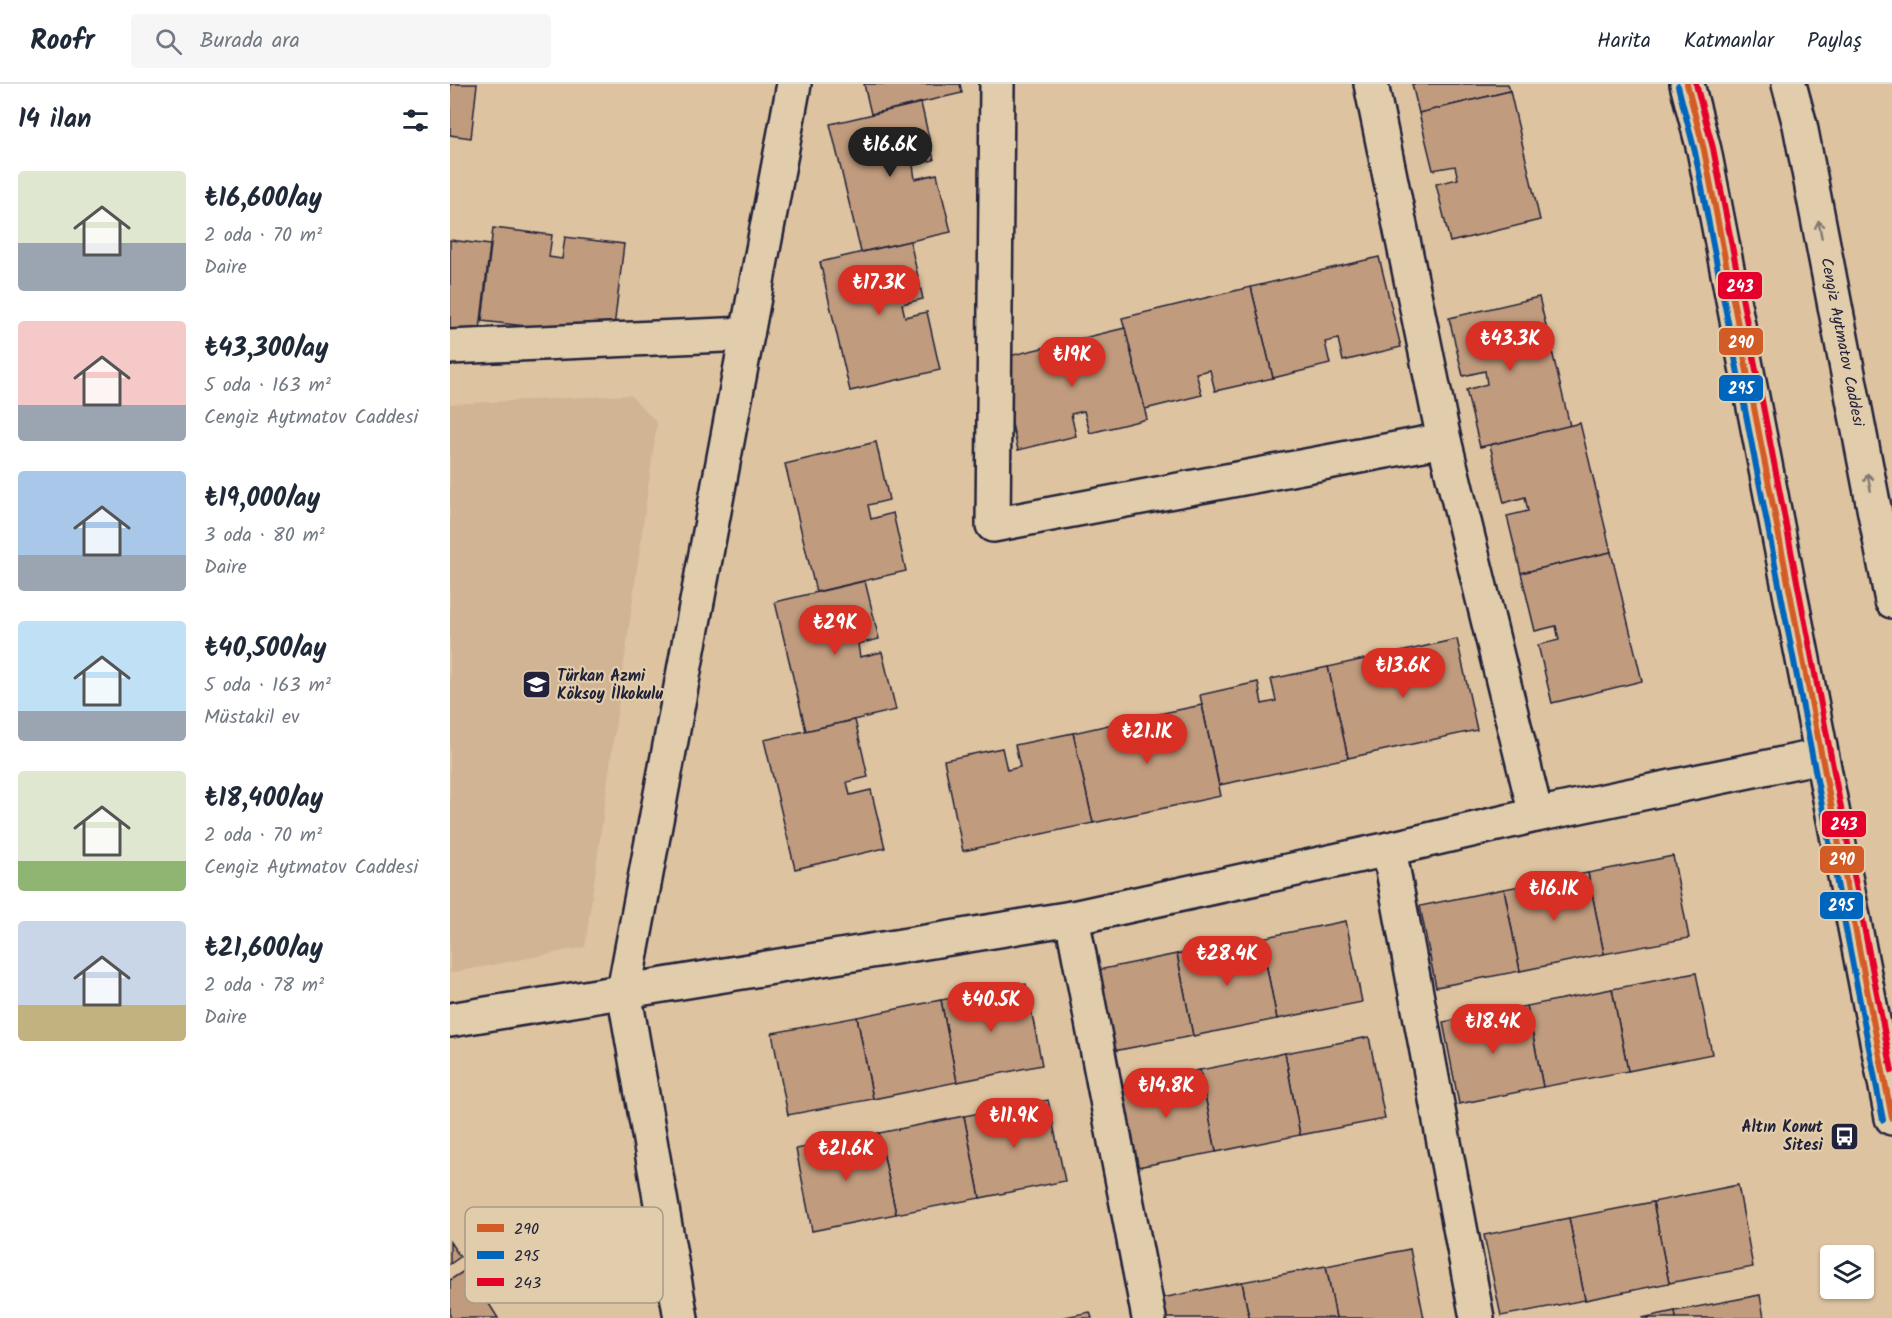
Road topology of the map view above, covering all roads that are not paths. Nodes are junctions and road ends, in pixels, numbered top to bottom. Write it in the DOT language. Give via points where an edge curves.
graph roads {
  1 [pos="794,84"];
  2 [pos="997,84"];
  3 [pos="1371,84"];
  4 [pos="1687,84"];
  5 [pos="1789,84"];
  6 [pos="747,334"];
  7 [pos="450,347"];
  8 [pos="1444,440"];
  9 [pos="1892,601"];
  10 [pos="1821,756"];
  11 [pos="1536,815"];
  12 [pos="1389,849"];
  13 [pos="1072,918"];
  14 [pos="624,991"];
  15 [pos="450,1020"];
  16 [pos="1892,1118"];
  17 [pos="662,1207"];
  18 [pos="663,1215"];
  19 [pos="681,1318"];
  20 [pos="1149,1318"];
  21 [pos="1477,1318"];
  1 -- 6 [label="street"];
  2 -- 8 [label="street" via="993,525"];
  3 -- 8 [label="street"];
  4 -- 10 [label="street" via="1704,150"];
  9 -- 5 [label="street, Cengiz Aytmatov Caddesi, one-way"];
  6 -- 7 [label="street"];
  6 -- 14 [label="street"];
  8 -- 11 [label="street"];
  10 -- 11 [label="street"];
  10 -- 16 [label="street"];
  11 -- 12 [label="street"];
  12 -- 13 [label="street"];
  12 -- 21 [label="street"];
  13 -- 14 [label="street"];
  13 -- 20 [label="street"];
  14 -- 15 [label="street"];
  14 -- 17 [label="street"];
  18 -- 19 [label="street"];
}
